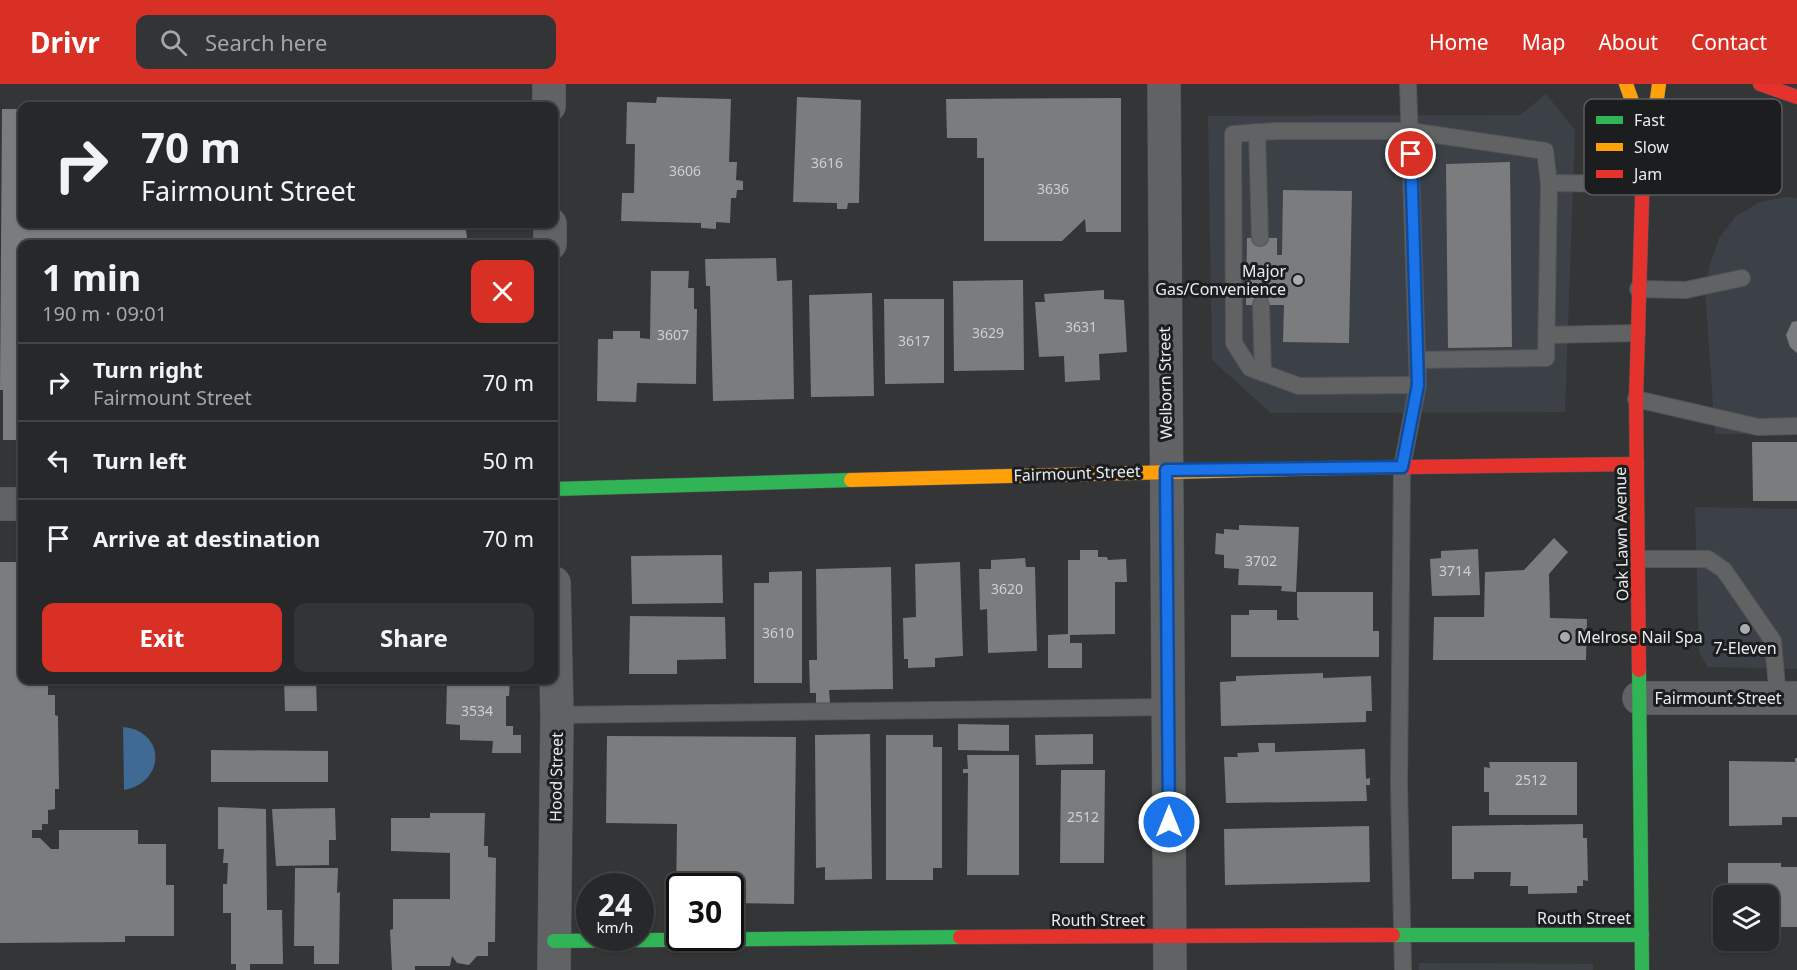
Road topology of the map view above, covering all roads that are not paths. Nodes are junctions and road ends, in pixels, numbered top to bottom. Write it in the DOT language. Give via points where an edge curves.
graph roads {
  1 [pos="549,84"];
  2 [pos="1164,84"];
  3 [pos="1408,84"];
  4 [pos="1626,84"];
  5 [pos="1659,84"];
  6 [pos="1760,84"];
  7 [pos="1797,97"];
  8 [pos="1631,99"];
  9 [pos="1657,99"];
  10 [pos="549,102"];
  11 [pos="1257,132"];
  12 [pos="1410,132"];
  13 [pos="1549,183"];
  14 [pos="1584,183"];
  15 [pos="1641,195"];
  16 [pos="1260,238"];
  17 [pos="1742,278"];
  18 [pos="1638,289"];
  19 [pos="1261,305"];
  20 [pos="1637,333"];
  21 [pos="1547,335"];
  22 [pos="1417,360"];
  23 [pos="1263,373"];
  24 [pos="1418,385"];
  25 [pos="1636,399"];
  26 [pos="1797,426"];
  27 [pos="1637,464"];
  28 [pos="1402,467"];
  29 [pos="1166,470"];
  30 [pos="558,489"];
  31 [pos="0,504"];
  32 [pos="18,504"];
  33 [pos="1638,559"];
  34 [pos="556,684"];
  35 [pos="1639,698"];
  36 [pos="1788,698"];
  37 [pos="1168,707"];
  38 [pos="557,716"];
  39 [pos="1403,934"];
  40 [pos="1642,935"];
  41 [pos="1170,936"];
  42 [pos="554,955"];
  43 [pos="1170,970"];
  44 [pos="1404,970"];
  45 [pos="1642,970"];
  1 -- 10 [label="street"];
  2 -- 29 [label="street, Welborn Street"];
  3 -- 12 [label="lane"];
  4 -- 8 [label="street, Oak Lawn Avenue"];
  5 -- 9 [label="street, Oak Lawn Avenue"];
  6 -- 7 [label="street"];
  11 -- 12 [label="lane"];
  11 -- 16 [label="lane"];
  11 -- 23 [label="lane" via="1233,134 1232,269 1234,343 1250,368"];
  12 -- 13 [label="lane" via="1545,151"];
  12 -- 22 [label="lane"];
  13 -- 14 [label="lane"];
  13 -- 21 [label="lane"];
  15 -- 18 [label="street, Oak Lawn Avenue"];
  17 -- 18 [label="lane" via="1686,290"];
  18 -- 20 [label="street, Oak Lawn Avenue"];
  19 -- 23 [label="lane"];
  20 -- 21 [label="lane"];
  20 -- 25 [label="street, Oak Lawn Avenue"];
  21 -- 22 [label="lane" via="1546,358"];
  22 -- 24 [label="lane"];
  23 -- 24 [label="lane" via="1299,386"];
  24 -- 28 [label="lane"];
  25 -- 26 [label="lane" via="1758,426"];
  25 -- 27 [label="street, Oak Lawn Avenue"];
  27 -- 28 [label="street, Fairmount Street"];
  27 -- 33 [label="street, Oak Lawn Avenue"];
  28 -- 29 [label="street, Fairmount Street"];
  28 -- 39 [label="lane" via="1399,784"];
  29 -- 30 [label="street, Fairmount Street"];
  29 -- 37 [label="street, Welborn Street"];
  31 -- 32 [label="street"];
  33 -- 35 [label="street, Oak Lawn Avenue"];
  33 -- 36 [label="lane" via="1707,559 1724,570 1773,641"];
  34 -- 38 [label="street, Hood Street"];
  35 -- 36 [label="street, Fairmount Street"];
  35 -- 40 [label="street, Oak Lawn Avenue"];
  37 -- 38 [label="lane"];
  37 -- 41 [label="street, Welborn Street"];
  38 -- 42 [label="street, Hood Street"];
  39 -- 40 [label="street, Routh Street"];
  39 -- 41 [label="street, Routh Street"];
  39 -- 44 [label="lane"];
  40 -- 45 [label="street, Oak Lawn Avenue"];
  41 -- 42 [label="street, Routh Street"];
  41 -- 43 [label="street, Welborn Street"];
}
